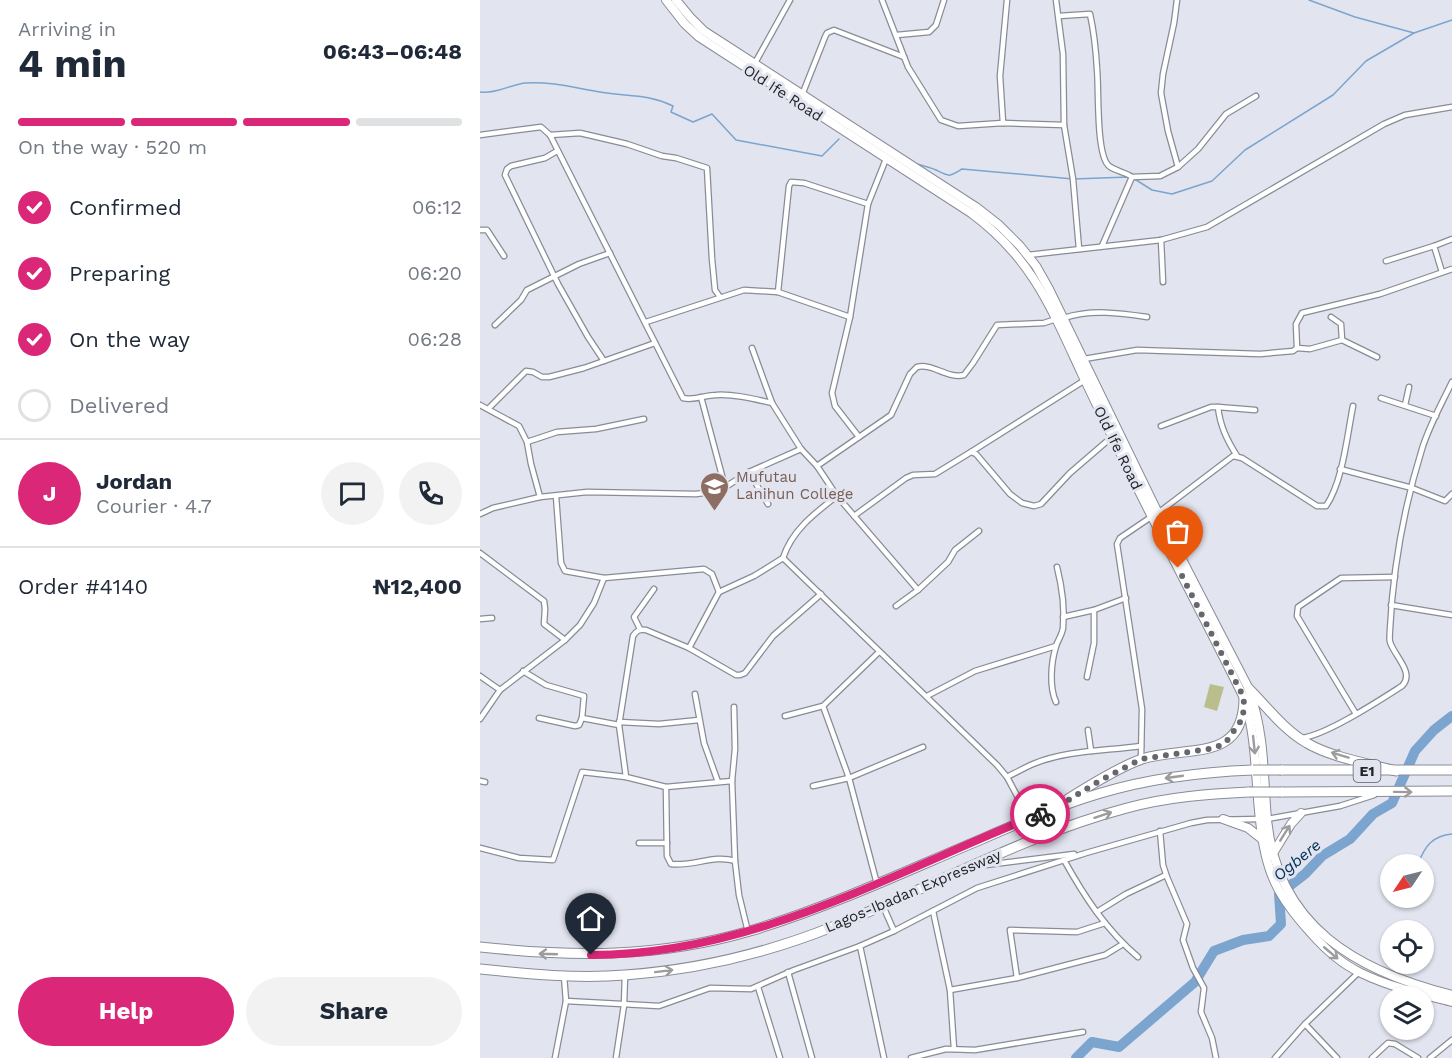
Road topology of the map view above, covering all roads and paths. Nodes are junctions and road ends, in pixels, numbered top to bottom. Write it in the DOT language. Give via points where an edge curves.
graph roads {
  1 [pos="666,0"];
  2 [pos="676,0"];
  3 [pos="789,0"];
  4 [pos="882,0"];
  5 [pos="944,0"];
  6 [pos="1007,0"];
  7 [pos="1056,0"];
  8 [pos="1177,0"];
  9 [pos="1059,16"];
  10 [pos="897,35"];
  11 [pos="904,57"];
  12 [pos="753,68"];
  13 [pos="802,95"];
  14 [pos="1256,96"];
  15 [pos="1452,106"];
  16 [pos="1003,123"];
  17 [pos="1064,124"];
  18 [pos="480,135"];
  19 [pos="550,135"];
  20 [pos="557,151"];
  21 [pos="886,159"];
  22 [pos="1178,167"];
  23 [pos="1132,177"];
  24 [pos="935,185"];
  25 [pos="868,204"];
  26 [pos="480,230"];
  27 [pos="1452,239"];
  28 [pos="1161,240"];
  29 [pos="1102,246"];
  30 [pos="1434,246"];
  31 [pos="1079,249"];
  32 [pos="610,253"];
  33 [pos="1028,255"];
  34 [pos="504,256"];
  35 [pos="1386,261"];
  36 [pos="1452,269"];
  37 [pos="1442,272"];
  38 [pos="555,277"];
  39 [pos="1163,282"];
  40 [pos="778,292"];
  41 [pos="720,297"];
  42 [pos="849,317"];
  43 [pos="1147,317"];
  44 [pos="1331,317"];
  45 [pos="1060,318"];
  46 [pos="646,322"];
  47 [pos="495,325"];
  48 [pos="1342,340"];
  49 [pos="655,343"];
  50 [pos="752,348"];
  51 [pos="1297,348"];
  52 [pos="1377,357"];
  53 [pos="1084,359"];
  54 [pos="604,361"];
  55 [pos="1085,380"];
  56 [pos="1452,382"];
  57 [pos="1409,387"];
  58 [pos="1450,391"];
  59 [pos="700,397"];
  60 [pos="1382,398"];
  61 [pos="772,403"];
  62 [pos="480,405"];
  63 [pos="1405,405"];
  64 [pos="1353,406"];
  65 [pos="1218,407"];
  66 [pos="489,408"];
  67 [pos="1255,410"];
  68 [pos="1436,416"];
  69 [pos="644,419"];
  70 [pos="1161,426"];
  71 [pos="1113,435"];
  72 [pos="859,437"];
  73 [pos="527,442"];
  74 [pos="801,449"];
  75 [pos="971,452"];
  76 [pos="1237,456"];
  77 [pos="817,466"];
  78 [pos="1340,469"];
  79 [pos="749,472"];
  80 [pos="725,487"];
  81 [pos="1412,488"];
  82 [pos="1452,495"];
  83 [pos="556,496"];
  84 [pos="837,496"];
  85 [pos="540,497"];
  86 [pos="1146,497"];
  87 [pos="768,504"];
  88 [pos="480,514"];
  89 [pos="1155,515"];
  90 [pos="854,516"];
  91 [pos="979,531"];
  92 [pos="480,553"];
  93 [pos="783,558"];
  94 [pos="1057,567"];
  95 [pos="1395,577"];
  96 [pos="604,578"];
  97 [pos="654,589"];
  98 [pos="918,590"];
  99 [pos="719,592"];
  100 [pos="821,594"];
  101 [pos="1126,598"];
  102 [pos="1391,605"];
  103 [pos="896,606"];
  104 [pos="1094,610"];
  105 [pos="1452,615"];
  106 [pos="1064,617"];
  107 [pos="492,618"];
  108 [pos="480,619"];
  109 [pos="640,629"];
  110 [pos="565,640"];
  111 [pos="1056,646"];
  112 [pos="689,648"];
  113 [pos="879,652"];
  114 [pos="523,671"];
  115 [pos="480,676"];
  116 [pos="1087,677"];
  117 [pos="500,690"];
  118 [pos="695,694"];
  119 [pos="1246,694"];
  120 [pos="927,696"];
  121 [pos="1056,702"];
  122 [pos="823,706"];
  123 [pos="734,707"];
  124 [pos="1356,714"];
  125 [pos="785,716"];
  126 [pos="540,718"];
  127 [pos="582,718"];
  128 [pos="480,719"];
  129 [pos="699,720"];
  130 [pos="619,724"];
  131 [pos="1088,730"];
  132 [pos="1298,738"];
  133 [pos="1141,746"];
  134 [pos="923,747"];
  135 [pos="1091,751"];
  136 [pos="1141,759"];
  137 [pos="1452,770"];
  138 [pos="1396,771"];
  139 [pos="626,777"];
  140 [pos="1007,777"];
  141 [pos="849,778"];
  142 [pos="732,781"];
  143 [pos="718,782"];
  144 [pos="813,786"];
  145 [pos="666,787"];
  146 [pos="1383,792"];
  147 [pos="1452,792"];
  148 [pos="1054,809"];
  149 [pos="1301,813"];
  150 [pos="1029,819"];
  151 [pos="1223,819"];
  152 [pos="1263,819"];
  153 [pos="1160,831"];
  154 [pos="1262,839"];
  155 [pos="639,843"];
  156 [pos="667,843"];
  157 [pos="480,848"];
  158 [pos="1086,853"];
  159 [pos="1272,855"];
  160 [pos="1064,860"];
  161 [pos="735,861"];
  162 [pos="971,867"];
  163 [pos="1166,875"];
  164 [pos="1278,881"];
  165 [pos="877,884"];
  166 [pos="1288,901"];
  167 [pos="882,906"];
  168 [pos="933,911"];
  169 [pos="1097,912"];
  170 [pos="1105,923"];
  171 [pos="894,931"];
  172 [pos="748,932"];
  173 [pos="1123,944"];
  174 [pos="860,946"];
  175 [pos="480,947"];
  176 [pos="1138,957"];
  177 [pos="480,969"];
  178 [pos="788,972"];
  179 [pos="1359,972"];
  180 [pos="625,975"];
  181 [pos="564,976"];
  182 [pos="1017,978"];
  183 [pos="758,987"];
  184 [pos="950,990"];
  185 [pos="1452,995"];
  186 [pos="566,1001"];
  187 [pos="1452,1002"];
  188 [pos="624,1005"];
  189 [pos="1305,1024"];
  190 [pos="1083,1032"];
  191 [pos="1452,1041"];
  192 [pos="954,1049"];
  193 [pos="555,1058"];
  194 [pos="616,1058"];
  195 [pos="780,1058"];
  196 [pos="812,1058"];
  197 [pos="884,1058"];
  198 [pos="911,1058"];
  199 [pos="1216,1058"];
  200 [pos="1275,1058"];
  201 [pos="1337,1058"];
  202 [pos="1372,1058"];
  203 [pos="1418,1058"];
  204 [pos="1430,1058"];
  1 -- 12 [label="main road, Old Ife Road" via="699,37"];
  2 -- 12 [label="main road, Old Ife Road" via="704,31"];
  3 -- 12 [label="street"];
  4 -- 10 [label="street"];
  5 -- 10 [label="street" via="936,25 929,33"];
  6 -- 16 [label="street" via="1000,76"];
  7 -- 9 [label="street"];
  8 -- 22 [label="street" via="1161,93"];
  9 -- 17 [label="street"];
  9 -- 23 [label="street" via="1090,14 1101,146 1110,167"];
  10 -- 11 [label="street"];
  11 -- 13 [label="street" via="831,31"];
  11 -- 16 [label="street" via="941,120 958,126"];
  12 -- 13 [label="main road, Old Ife Road"];
  12 -- 21 [label="main road, Old Ife Road"];
  13 -- 24 [label="main road, Old Ife Road"];
  14 -- 22 [label="street" via="1226,114"];
  15 -- 28 [label="street" via="1405,115 1384,124 1207,227"];
  16 -- 17 [label="street"];
  17 -- 31 [label="street"];
  18 -- 19 [label="street" via="541,127"];
  19 -- 20 [label="street"];
  19 -- 41 [label="street" via="580,133 707,168 715,290"];
  20 -- 32 [label="street"];
  20 -- 38 [label="street" via="511,166 505,175"];
  21 -- 24 [label="main road, Old Ife Road"];
  21 -- 25 [label="street"];
  22 -- 23 [label="street" via="1160,176"];
  23 -- 29 [label="street"];
  24 -- 33 [label="main road, Old Ife Road" via="976,207"];
  24 -- 45 [label="main road, Old Ife Road" via="1005,242 1029,270"];
  25 -- 40 [label="street" via="792,182"];
  25 -- 42 [label="street"];
  26 -- 34 [label="street" via="487,230"];
  27 -- 30 [label="street"];
  28 -- 29 [label="street"];
  28 -- 39 [label="street"];
  29 -- 31 [label="street"];
  30 -- 35 [label="street"];
  30 -- 37 [label="street"];
  31 -- 33 [label="street"];
  32 -- 38 [label="street"];
  32 -- 46 [label="street"];
  33 -- 45 [label="main road, Old Ife Road"];
  36 -- 37 [label="street"];
  37 -- 51 [label="street" via="1380,294 1302,313 1296,324"];
  38 -- 47 [label="street" via="527,290"];
  38 -- 54 [label="street"];
  40 -- 41 [label="street" via="744,290"];
  40 -- 42 [label="street"];
  41 -- 46 [label="street"];
  42 -- 72 [label="street" via="832,393 835,405"];
  43 -- 45 [label="street" via="1086,312"];
  44 -- 48 [label="street" via="1341,324"];
  45 -- 53 [label="main road, Old Ife Road"];
  45 -- 55 [label="main road, Old Ife Road"];
  45 -- 72 [label="street" via="1044,323 997,325 964,375 917,367 891,415"];
  46 -- 49 [label="street"];
  48 -- 51 [label="street" via="1310,349"];
  48 -- 52 [label="street"];
  49 -- 54 [label="street"];
  49 -- 59 [label="street" via="680,394 687,399"];
  50 -- 61 [label="street"];
  51 -- 53 [label="street" via="1260,354 1137,350"];
  53 -- 86 [label="main road, Old Ife Road"];
  54 -- 66 [label="street" via="549,377 526,371"];
  55 -- 71 [label="main road, Old Ife Road"];
  55 -- 75 [label="street"];
  56 -- 58 [label="street"];
  57 -- 63 [label="street"];
  58 -- 68 [label="street"];
  59 -- 61 [label="street" via="743,396"];
  59 -- 80 [label="street"];
  60 -- 63 [label="street"];
  61 -- 74 [label="street"];
  62 -- 66 [label="street"];
  63 -- 68 [label="street"];
  64 -- 78 [label="street"];
  65 -- 67 [label="street"];
  65 -- 70 [label="street"];
  65 -- 76 [label="street" via="1225,436"];
  66 -- 73 [label="street" via="519,426"];
  68 -- 81 [label="street"];
  69 -- 73 [label="street" via="557,432"];
  71 -- 75 [label="street" via="1070,472 1041,504 1034,506 1010,494"];
  71 -- 86 [label="main road, Old Ife Road"];
  72 -- 77 [label="street"];
  73 -- 85 [label="street"];
  74 -- 77 [label="street"];
  74 -- 79 [label="street"];
  75 -- 90 [label="street" via="935,474 906,478"];
  76 -- 78 [label="street" via="1321,507 1330,500"];
  76 -- 89 [label="street" via="1227,459"];
  77 -- 84 [label="street"];
  78 -- 81 [label="street"];
  79 -- 80 [label="street"];
  79 -- 87 [label="street"];
  80 -- 83 [label="street" via="708,493 587,492"];
  81 -- 82 [label="street" via="1445,501"];
  81 -- 95 [label="street"];
  83 -- 85 [label="street"];
  83 -- 96 [label="street" via="562,567 569,573"];
  84 -- 90 [label="street"];
  84 -- 93 [label="street" via="810,517"];
  85 -- 88 [label="street"];
  86 -- 89 [label="main road, Old Ife Road"];
  89 -- 101 [label="street" via="1117,544"];
  89 -- 119 [label="main road, Old Ife Road"];
  90 -- 98 [label="street"];
  91 -- 98 [label="street" via="955,550 948,562"];
  92 -- 110 [label="street" via="544,601 544,624"];
  93 -- 99 [label="street"];
  93 -- 100 [label="street"];
  94 -- 106 [label="street"];
  95 -- 102 [label="street"];
  95 -- 124 [label="street" via="1341,578 1296,611"];
  96 -- 99 [label="street" via="704,569 712,574"];
  96 -- 110 [label="street" via="588,613"];
  97 -- 109 [label="street" via="634,617"];
  98 -- 103 [label="street"];
  99 -- 112 [label="street"];
  100 -- 112 [label="street" via="773,636 745,673 736,675"];
  100 -- 113 [label="street"];
  101 -- 104 [label="street"];
  101 -- 133 [label="street" via="1142,709"];
  102 -- 105 [label="street"];
  102 -- 124 [label="street" via="1391,644 1406,671 1407,681"];
  104 -- 106 [label="street"];
  104 -- 116 [label="street" via="1094,643"];
  106 -- 111 [label="street" via="1063,632"];
  107 -- 108 [label="street"];
  109 -- 112 [label="street"];
  109 -- 130 [label="street" via="633,636"];
  110 -- 114 [label="street"];
  111 -- 120 [label="street" via="975,671"];
  111 -- 121 [label="street" via="1051,692"];
  113 -- 120 [label="street"];
  113 -- 122 [label="street"];
  114 -- 117 [label="street"];
  114 -- 127 [label="street" via="546,685 584,696"];
  115 -- 117 [label="street"];
  117 -- 128 [label="street"];
  118 -- 129 [label="street"];
  119 -- 132 [label="highway"];
  119 -- 136 [label="highway" via="1243,718 1226,742 1215,748"];
  119 -- 152 [label="main road, Old Ife Road" via="1258,715 1263,746"];
  120 -- 140 [label="street"];
  122 -- 125 [label="street"];
  122 -- 141 [label="street"];
  123 -- 142 [label="street"];
  124 -- 132 [label="street"];
  126 -- 127 [label="street" via="574,726"];
  127 -- 130 [label="street"];
  129 -- 130 [label="street"];
  129 -- 143 [label="street"];
  130 -- 139 [label="street"];
  131 -- 135 [label="street"];
  138 -- 132 [label="highway, one-way" via="1314,747"];
  133 -- 135 [label="street"];
  133 -- 136 [label="street"];
  134 -- 141 [label="street"];
  135 -- 140 [label="street" via="1035,763"];
  136 -- 148 [label="highway"];
  137 -- 138 [label="highway, Lagos-Ibadan Expressway / E1"];
  138 -- 148 [label="highway, Lagos-Ibadan Expressway / E1, one-way, bridge" via="1209,772 1143,782"];
  139 -- 145 [label="street"];
  139 -- 157 [label="street" via="582,772 553,860 519,858"];
  140 -- 150 [label="street"];
  141 -- 144 [label="street"];
  141 -- 165 [label="street"];
  142 -- 143 [label="street"];
  142 -- 161 [label="street"];
  143 -- 145 [label="street"];
  145 -- 156 [label="street"];
  146 -- 147 [label="highway, Lagos-Ibadan Expressway / E1, one-way"];
  146 -- 149 [label="street"];
  162 -- 146 [label="highway, Lagos-Ibadan Expressway / E1, one-way, bridge" via="1128,807 1176,798 1249,792"];
  148 -- 150 [label="highway, Lagos-Ibadan Expressway / E1"];
  149 -- 152 [label="street"];
  159 -- 149 [label="main road, one-way"];
  150 -- 165 [label="highway, Lagos-Ibadan Expressway / E1"];
  151 -- 152 [label="street"];
  151 -- 153 [label="street"];
  151 -- 154 [label="main road" via="1248,828"];
  152 -- 154 [label="main road, Old Ife Road"];
  152 -- 159 [label="main road, Old Ife Road"];
  153 -- 158 [label="street"];
  153 -- 163 [label="street"];
  154 -- 164 [label="main road, Old Ife Road" via="1265,857"];
  155 -- 156 [label="street"];
  156 -- 161 [label="street" via="671,864"];
  158 -- 160 [label="street"];
  158 -- 162 [label="street"];
  159 -- 164 [label="main road, Old Ife Road"];
  160 -- 168 [label="street" via="977,888"];
  160 -- 169 [label="street"];
  161 -- 172 [label="street"];
  162 -- 167 [label="highway, Lagos-Ibadan Expressway / E1"];
  163 -- 169 [label="street"];
  163 -- 199 [label="street" via="1186,924 1183,940 1204,988 1201,1012"];
  164 -- 166 [label="main road, Old Ife Road"];
  165 -- 172 [label="highway, Lagos-Ibadan Expressway / E1"];
  166 -- 179 [label="main road, Old Ife Road, one-way" via="1319,942"];
  166 -- 185 [label="main road, Old Ife Road" via="1325,936 1369,967"];
  167 -- 171 [label="street"];
  180 -- 167 [label="highway, Lagos-Ibadan Expressway / E1, one-way" via="750,954"];
  168 -- 171 [label="street"];
  168 -- 184 [label="street"];
  169 -- 170 [label="street"];
  170 -- 173 [label="street"];
  170 -- 182 [label="street" via="1077,932 1011,930"];
  171 -- 174 [label="street"];
  172 -- 175 [label="highway, Lagos-Ibadan Expressway / E1, one-way" via="612,955 541,954"];
  173 -- 176 [label="street"];
  173 -- 182 [label="street" via="1105,955"];
  174 -- 178 [label="street"];
  174 -- 197 [label="street"];
  177 -- 181 [label="highway, Lagos-Ibadan Expressway / E1"];
  178 -- 183 [label="street"];
  178 -- 196 [label="street"];
  179 -- 187 [label="main road, Old Ife Road"];
  179 -- 189 [label="street"];
  180 -- 181 [label="highway, Lagos-Ibadan Expressway / E1"];
  180 -- 188 [label="street"];
  181 -- 186 [label="street"];
  182 -- 184 [label="street"];
  183 -- 188 [label="street" via="710,988 659,1005"];
  183 -- 195 [label="street"];
  184 -- 192 [label="street"];
  186 -- 188 [label="street"];
  186 -- 193 [label="street"];
  188 -- 194 [label="street"];
  189 -- 200 [label="street"];
  189 -- 201 [label="street"];
  190 -- 192 [label="street" via="975,1050"];
  191 -- 204 [label="street"];
  192 -- 198 [label="street"];
  202 -- 203 [label="street" via="1388,1043"];
}
